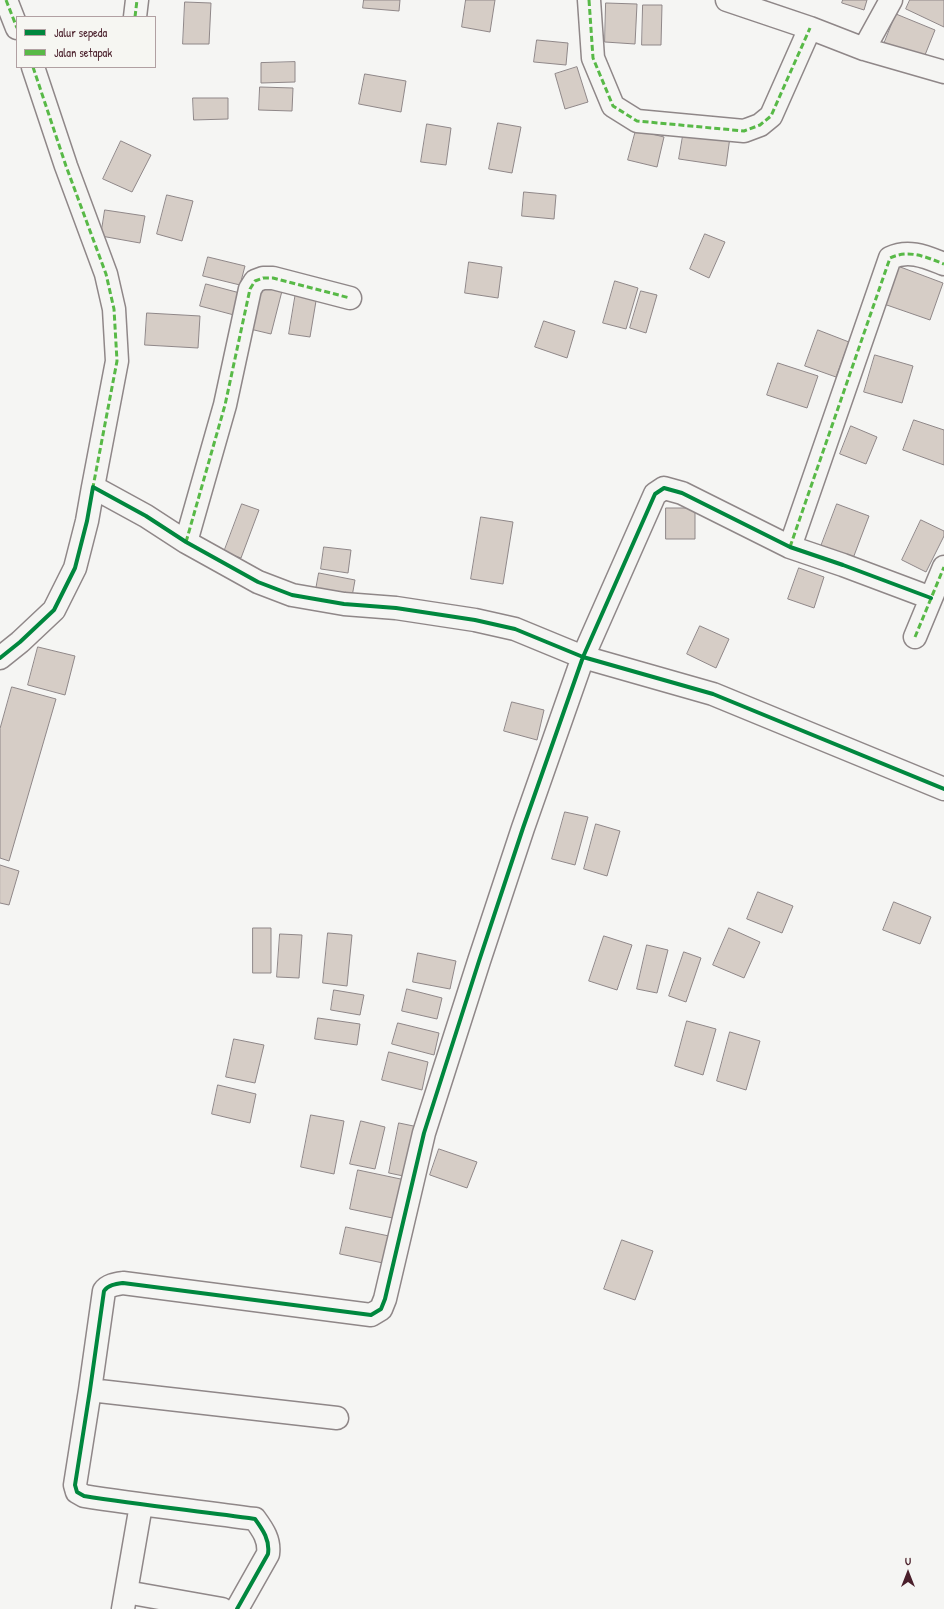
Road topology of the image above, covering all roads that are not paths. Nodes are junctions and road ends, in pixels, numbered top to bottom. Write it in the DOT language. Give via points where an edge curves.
graph roads {
  1 [pos="6,0"];
  2 [pos="137,0"];
  3 [pos="589,0"];
  4 [pos="727,0"];
  5 [pos="891,0"];
  6 [pos="135,16"];
  7 [pos="16,25"];
  8 [pos="810,28"];
  9 [pos="864,50"];
  10 [pos="33,68"];
  11 [pos="944,72"];
  12 [pos="944,264"];
  13 [pos="350,298"];
  14 [pos="93,487"];
  15 [pos="186,542"];
  16 [pos="790,548"];
  17 [pos="944,566"];
  18 [pos="931,598"];
  19 [pos="915,637"];
  20 [pos="583,657"];
  21 [pos="0,658"];
  22 [pos="944,789"];
  23 [pos="90,1390"];
  24 [pos="337,1418"];
  25 [pos="141,1505"];
  26 [pos="125,1600"];
  27 [pos="222,1609"];
  28 [pos="237,1609"];
  1 -- 7 [label="street"];
  2 -- 6 [label="street"];
  3 -- 8 [label="street" via="593,58 613,106 637,121 744,131 760,125 771,116"];
  4 -- 8 [label="street"];
  5 -- 9 [label="street"];
  8 -- 9 [label="street"];
  9 -- 11 [label="street"];
  10 -- 14 [label="street" via="106,274 114,309 117,361"];
  12 -- 16 [label="street" via="912,253 890,258"];
  13 -- 15 [label="street" via="273,278 255,281 250,289 225,405"];
  14 -- 15 [label="street" via="146,516"];
  14 -- 21 [label="street" via="75,568 54,610"];
  15 -- 20 [label="street" via="258,582 292,595 475,620 515,629"];
  16 -- 18 [label="street"];
  16 -- 20 [label="street" via="682,493 664,488 655,494"];
  17 -- 18 [label="street"];
  18 -- 19 [label="street"];
  20 -- 22 [label="street" via="713,694"];
  20 -- 23 [label="street" via="520,835 427,1126 381,1309 370,1315 117,1284 106,1288 103,1294"];
  23 -- 24 [label="street"];
  23 -- 25 [label="street" via="75,1485 77,1492 84,1496"];
  25 -- 26 [label="street"];
  25 -- 28 [label="street" via="166,1506 255,1519 267,1539 268,1554"];
  26 -- 27 [label="street"];
}
